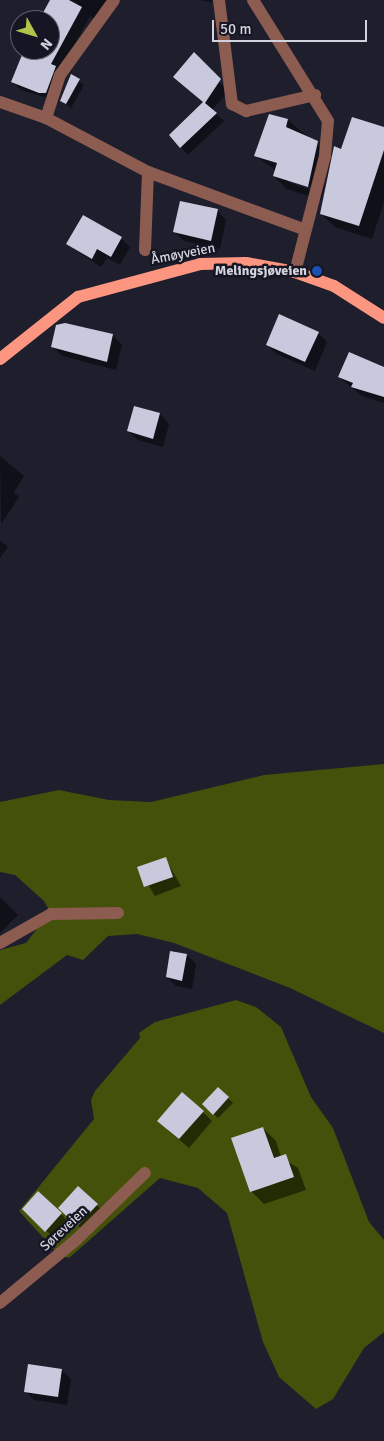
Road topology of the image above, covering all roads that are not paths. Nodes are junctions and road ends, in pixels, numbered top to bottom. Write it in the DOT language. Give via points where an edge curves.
graph roads {
  1 [pos="114,0"];
  2 [pos="220,0"];
  3 [pos="253,0"];
  4 [pos="315,95"];
  5 [pos="0,102"];
  6 [pos="46,118"];
  7 [pos="148,172"];
  8 [pos="303,229"];
  9 [pos="145,250"];
  10 [pos="295,272"];
  11 [pos="384,318"];
  12 [pos="0,359"];
  13 [pos="118,913"];
  14 [pos="0,943"];
  15 [pos="145,1173"];
  16 [pos="0,1303"];
  1 -- 6 [label="street" via="60,75"];
  2 -- 4 [label="street" via="232,104 246,111"];
  3 -- 4 [label="street"];
  4 -- 8 [label="street" via="328,121 329,138"];
  5 -- 6 [label="street"];
  6 -- 7 [label="street"];
  7 -- 8 [label="street"];
  7 -- 9 [label="street"];
  8 -- 10 [label="street"];
  10 -- 11 [label="main road, Åmøyveien" via="334,286"];
  10 -- 12 [label="main road, Åmøyveien" via="223,262 98,290 64,305"];
  13 -- 14 [label="street" via="51,914"];
  15 -- 16 [label="street, Søreveien" via="76,1240"];
}
